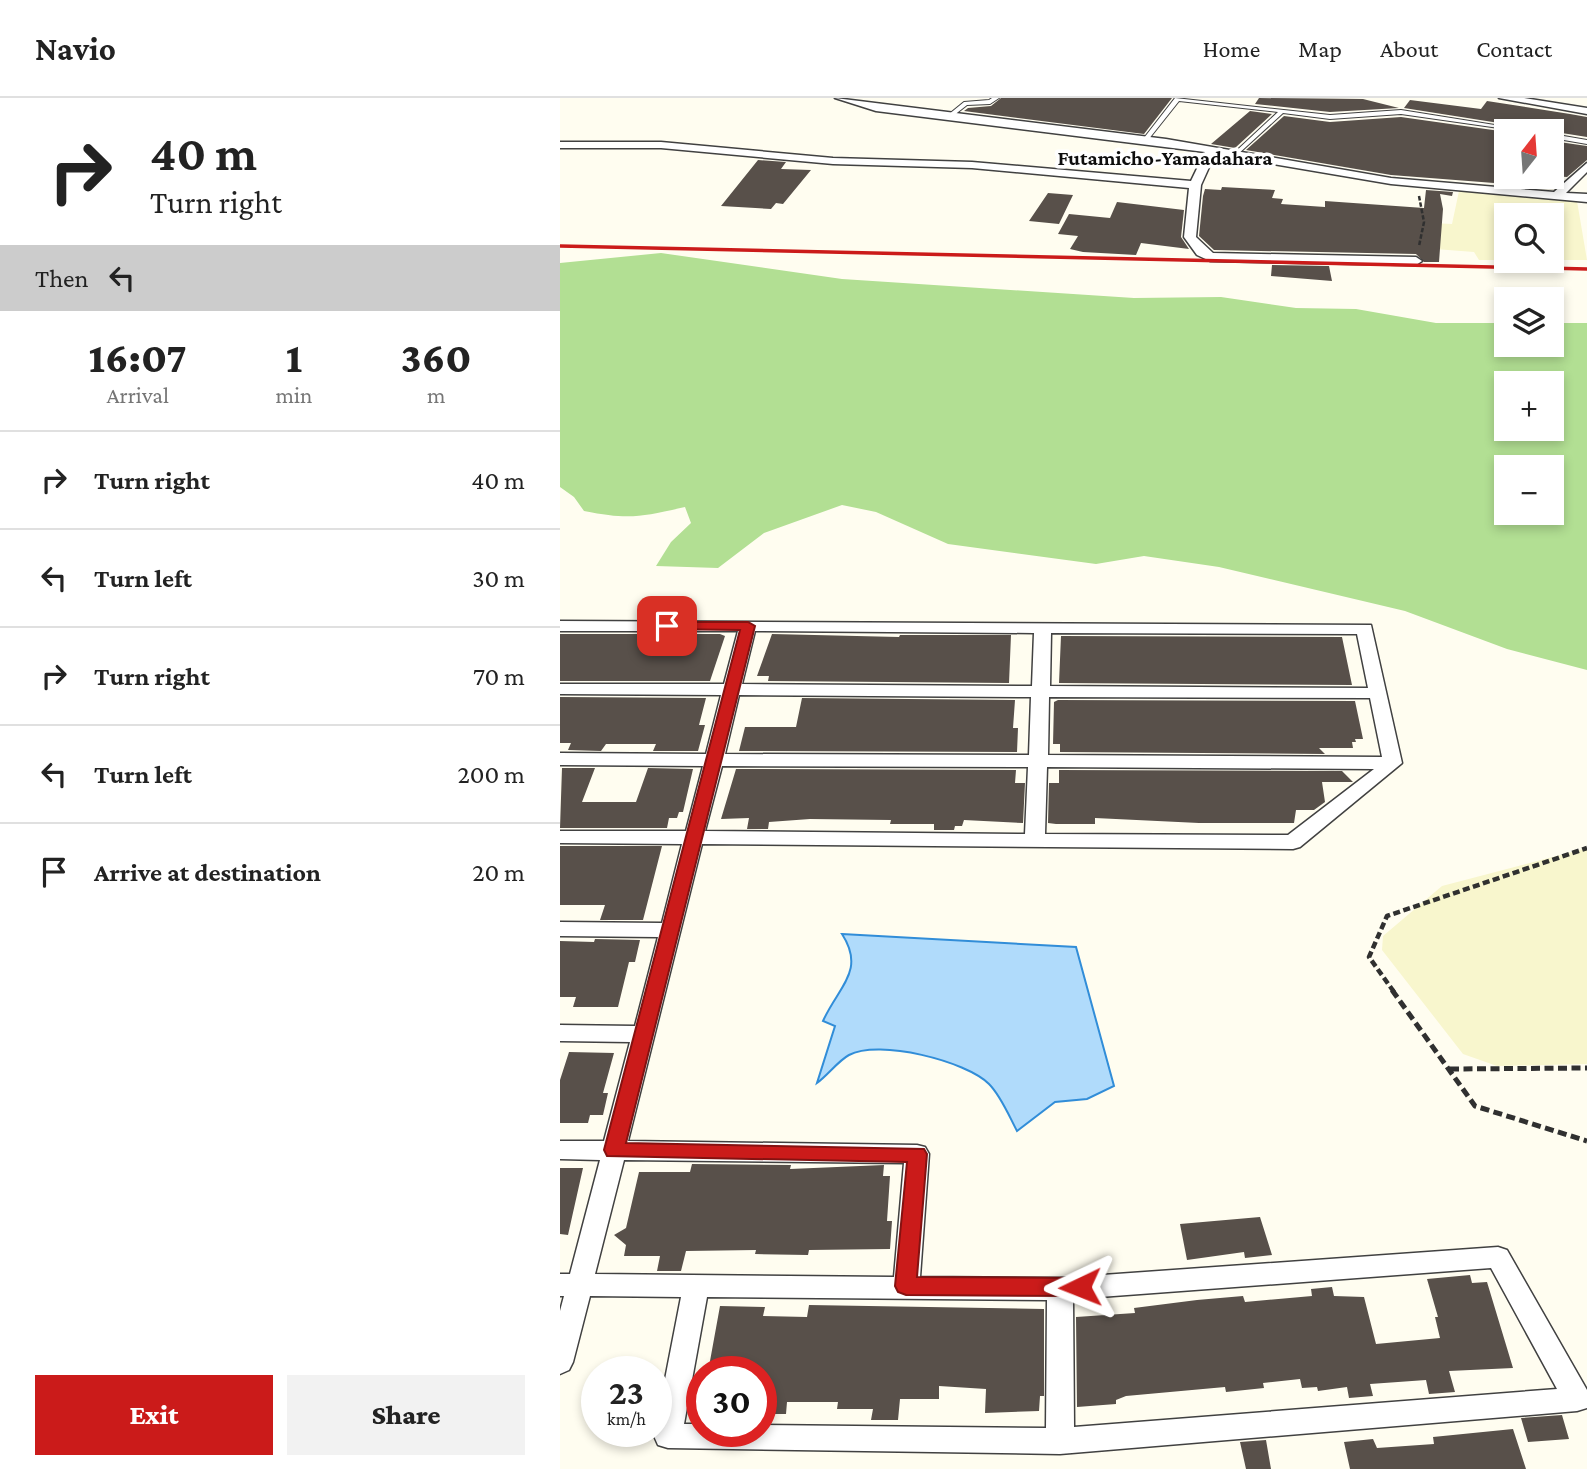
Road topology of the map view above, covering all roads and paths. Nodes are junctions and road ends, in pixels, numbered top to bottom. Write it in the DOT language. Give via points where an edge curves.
graph roads {
  1 [pos="840,98"];
  2 [pos="996,98"];
  3 [pos="1504,98"];
  4 [pos="1178,99"];
  5 [pos="1587,111"];
  6 [pos="1280,113"];
  7 [pos="951,115"];
  8 [pos="1494,126"];
  9 [pos="1564,138"];
  10 [pos="1146,139"];
  11 [pos="1587,142"];
  12 [pos="560,145"];
  13 [pos="1211,150"];
  14 [pos="1236,154"];
  15 [pos="1587,166"];
  16 [pos="1422,184"];
  17 [pos="1195,185"];
  18 [pos="1556,196"];
  19 [pos="1587,198"];
  20 [pos="1416,261"];
  21 [pos="560,626"];
  22 [pos="748,626"];
  23 [pos="1043,628"];
  24 [pos="560,689"];
  25 [pos="732,690"];
  26 [pos="1041,691"];
  27 [pos="1379,693"];
  28 [pos="560,759"];
  29 [pos="714,760"];
  30 [pos="1037,762"];
  31 [pos="1393,763"];
  32 [pos="560,837"];
  33 [pos="694,838"];
  34 [pos="1035,839"];
  35 [pos="1587,848"];
  36 [pos="560,929"];
  37 [pos="671,930"];
  38 [pos="560,1033"];
  39 [pos="644,1034"];
  40 [pos="1587,1068"];
  41 [pos="1449,1069"];
  42 [pos="1587,1141"];
  43 [pos="560,1150"];
  44 [pos="614,1150"];
  45 [pos="570,1285"];
  46 [pos="696,1286"];
  47 [pos="906,1286"];
  48 [pos="1060,1289"];
  49 [pos="560,1362"];
  50 [pos="1060,1441"];
  1 -- 7 [label="street" via="866,106"];
  2 -- 7 [label="lane" via="990,103 966,103"];
  3 -- 5 [label="street"];
  4 -- 6 [label="lane"];
  4 -- 10 [label="lane"];
  6 -- 8 [label="lane" via="1330,117 1401,112"];
  6 -- 14 [label="lane"];
  7 -- 10 [label="street"];
  9 -- 11 [label="lane"];
  10 -- 13 [label="street"];
  12 -- 17 [label="street" via="661,145 857,162 972,164"];
  13 -- 14 [label="street"];
  13 -- 17 [label="street"];
  14 -- 16 [label="street"];
  15 -- 18 [label="street"];
  16 -- 18 [label="street"];
  16 -- 20 [label="path" via="1418,189 1424,222"];
  17 -- 20 [label="street" via="1190,237 1210,257"];
  18 -- 19 [label="street"];
  21 -- 22 [label="street"];
  22 -- 23 [label="street"];
  22 -- 25 [label="street"];
  23 -- 26 [label="street"];
  23 -- 27 [label="street" via="1365,629"];
  24 -- 25 [label="street"];
  25 -- 26 [label="street"];
  25 -- 29 [label="street"];
  26 -- 27 [label="street"];
  26 -- 30 [label="street"];
  27 -- 31 [label="street"];
  28 -- 29 [label="street"];
  29 -- 30 [label="street"];
  29 -- 33 [label="street"];
  30 -- 31 [label="street"];
  30 -- 34 [label="street"];
  31 -- 34 [label="street" via="1293,842"];
  32 -- 33 [label="street"];
  33 -- 34 [label="street"];
  33 -- 37 [label="street"];
  35 -- 41 [label="path" via="1387,916 1369,957"];
  36 -- 37 [label="street"];
  37 -- 39 [label="street"];
  38 -- 39 [label="street"];
  39 -- 44 [label="street"];
  40 -- 41 [label="path"];
  41 -- 42 [label="path" via="1475,1106"];
  43 -- 44 [label="street"];
  44 -- 45 [label="street"];
  44 -- 47 [label="street" via="917,1154"];
  45 -- 46 [label="street"];
  45 -- 49 [label="street"];
  46 -- 47 [label="street"];
  46 -- 50 [label="street" via="668,1436"];
  47 -- 48 [label="street"];
  48 -- 50 [label="street"];
  48 -- 50 [label="street" via="1498,1256 1577,1399"];
}
